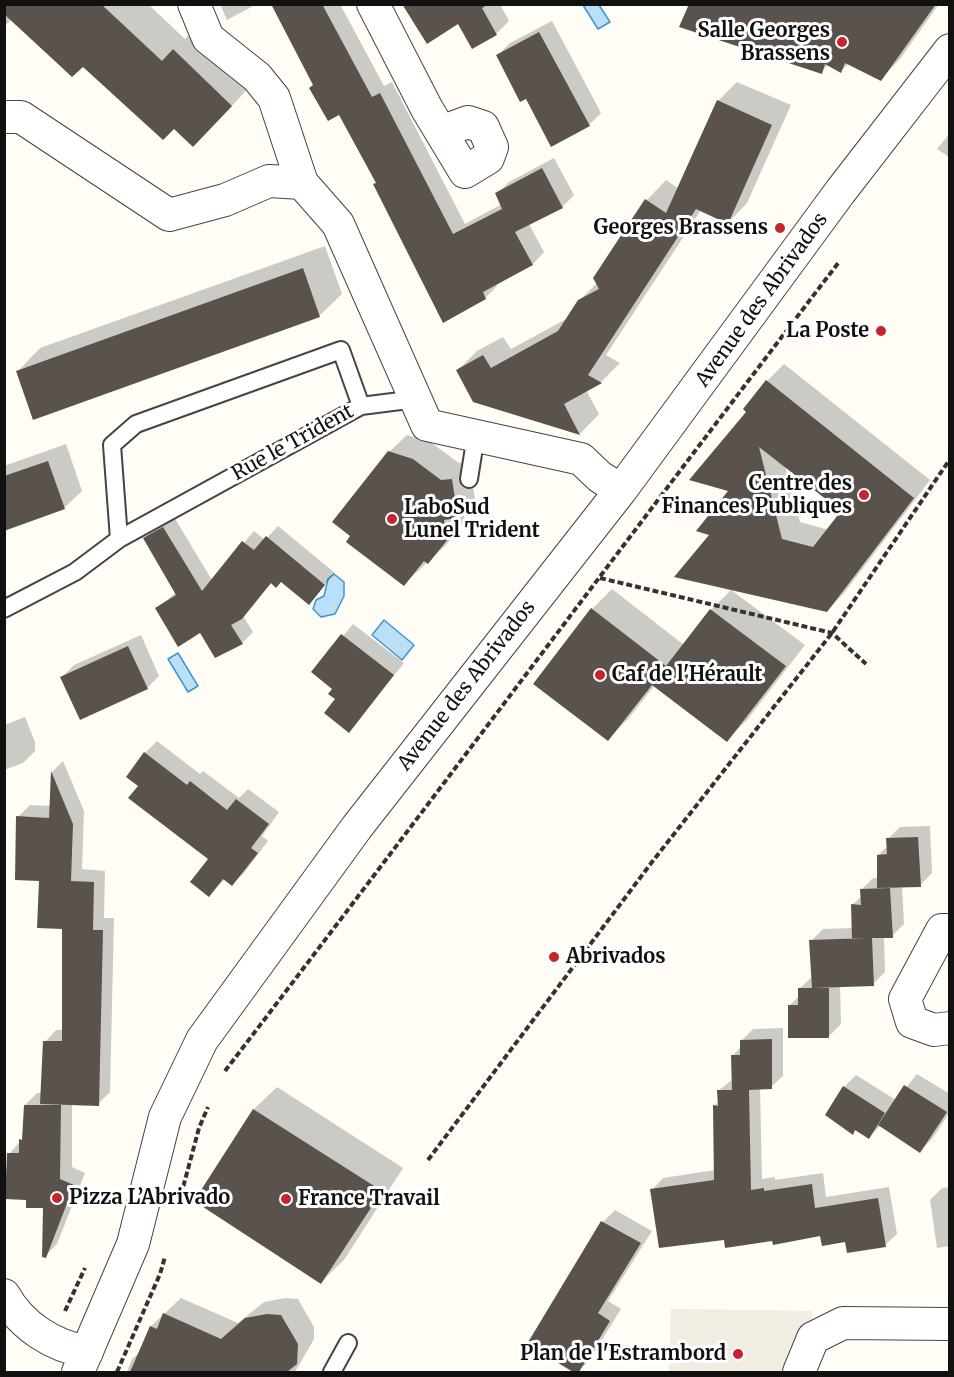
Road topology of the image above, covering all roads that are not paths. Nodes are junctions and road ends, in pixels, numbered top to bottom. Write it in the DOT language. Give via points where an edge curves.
graph roads {
  1 [pos="194,4"];
  2 [pos="373,4"];
  3 [pos="950,50"];
  4 [pos="4,117"];
  5 [pos="441,132"];
  6 [pos="302,183"];
  7 [pos="416,399"];
  8 [pos="361,406"];
  9 [pos="476,435"];
  10 [pos="469,479"];
  11 [pos="621,490"];
  12 [pos="119,539"];
  13 [pos="4,609"];
  14 [pos="950,930"];
  15 [pos="950,1028"];
  16 [pos="4,1295"];
  17 [pos="950,1324"];
  18 [pos="348,1343"];
  19 [pos="83,1362"];
  20 [pos="332,1372"];
  21 [pos="799,1372"];
  1 -- 6 [label="street" via="208,38 257,77 274,98"];
  2 -- 5 [label="street"];
  3 -- 11 [label="street, Avenue des Abrivados" via="840,192"];
  4 -- 6 [label="street" via="21,117 169,215 225,200 269,181"];
  6 -- 7 [label="street" via="338,224"];
  7 -- 8 [label="lane, Rue le Trident"];
  7 -- 9 [label="street" via="427,425"];
  8 -- 12 [label="lane, Rue le Trident"];
  8 -- 12 [label="lane" via="341,350 136,424 112,445"];
  9 -- 10 [label="lane"];
  9 -- 11 [label="street" via="581,459"];
  11 -- 19 [label="street, Avenue des Abrivados" via="357,827 202,1040 165,1116 133,1244"];
  12 -- 13 [label="lane, Rue le Trident" via="75,572"];
  14 -- 15 [label="street" via="942,930 905,999 912,1022 934,1030"];
  16 -- 19 [label="street" via="39,1334 69,1349"];
  17 -- 21 [label="street" via="843,1323 813,1338"];
  18 -- 20 [label="lane"];
}
